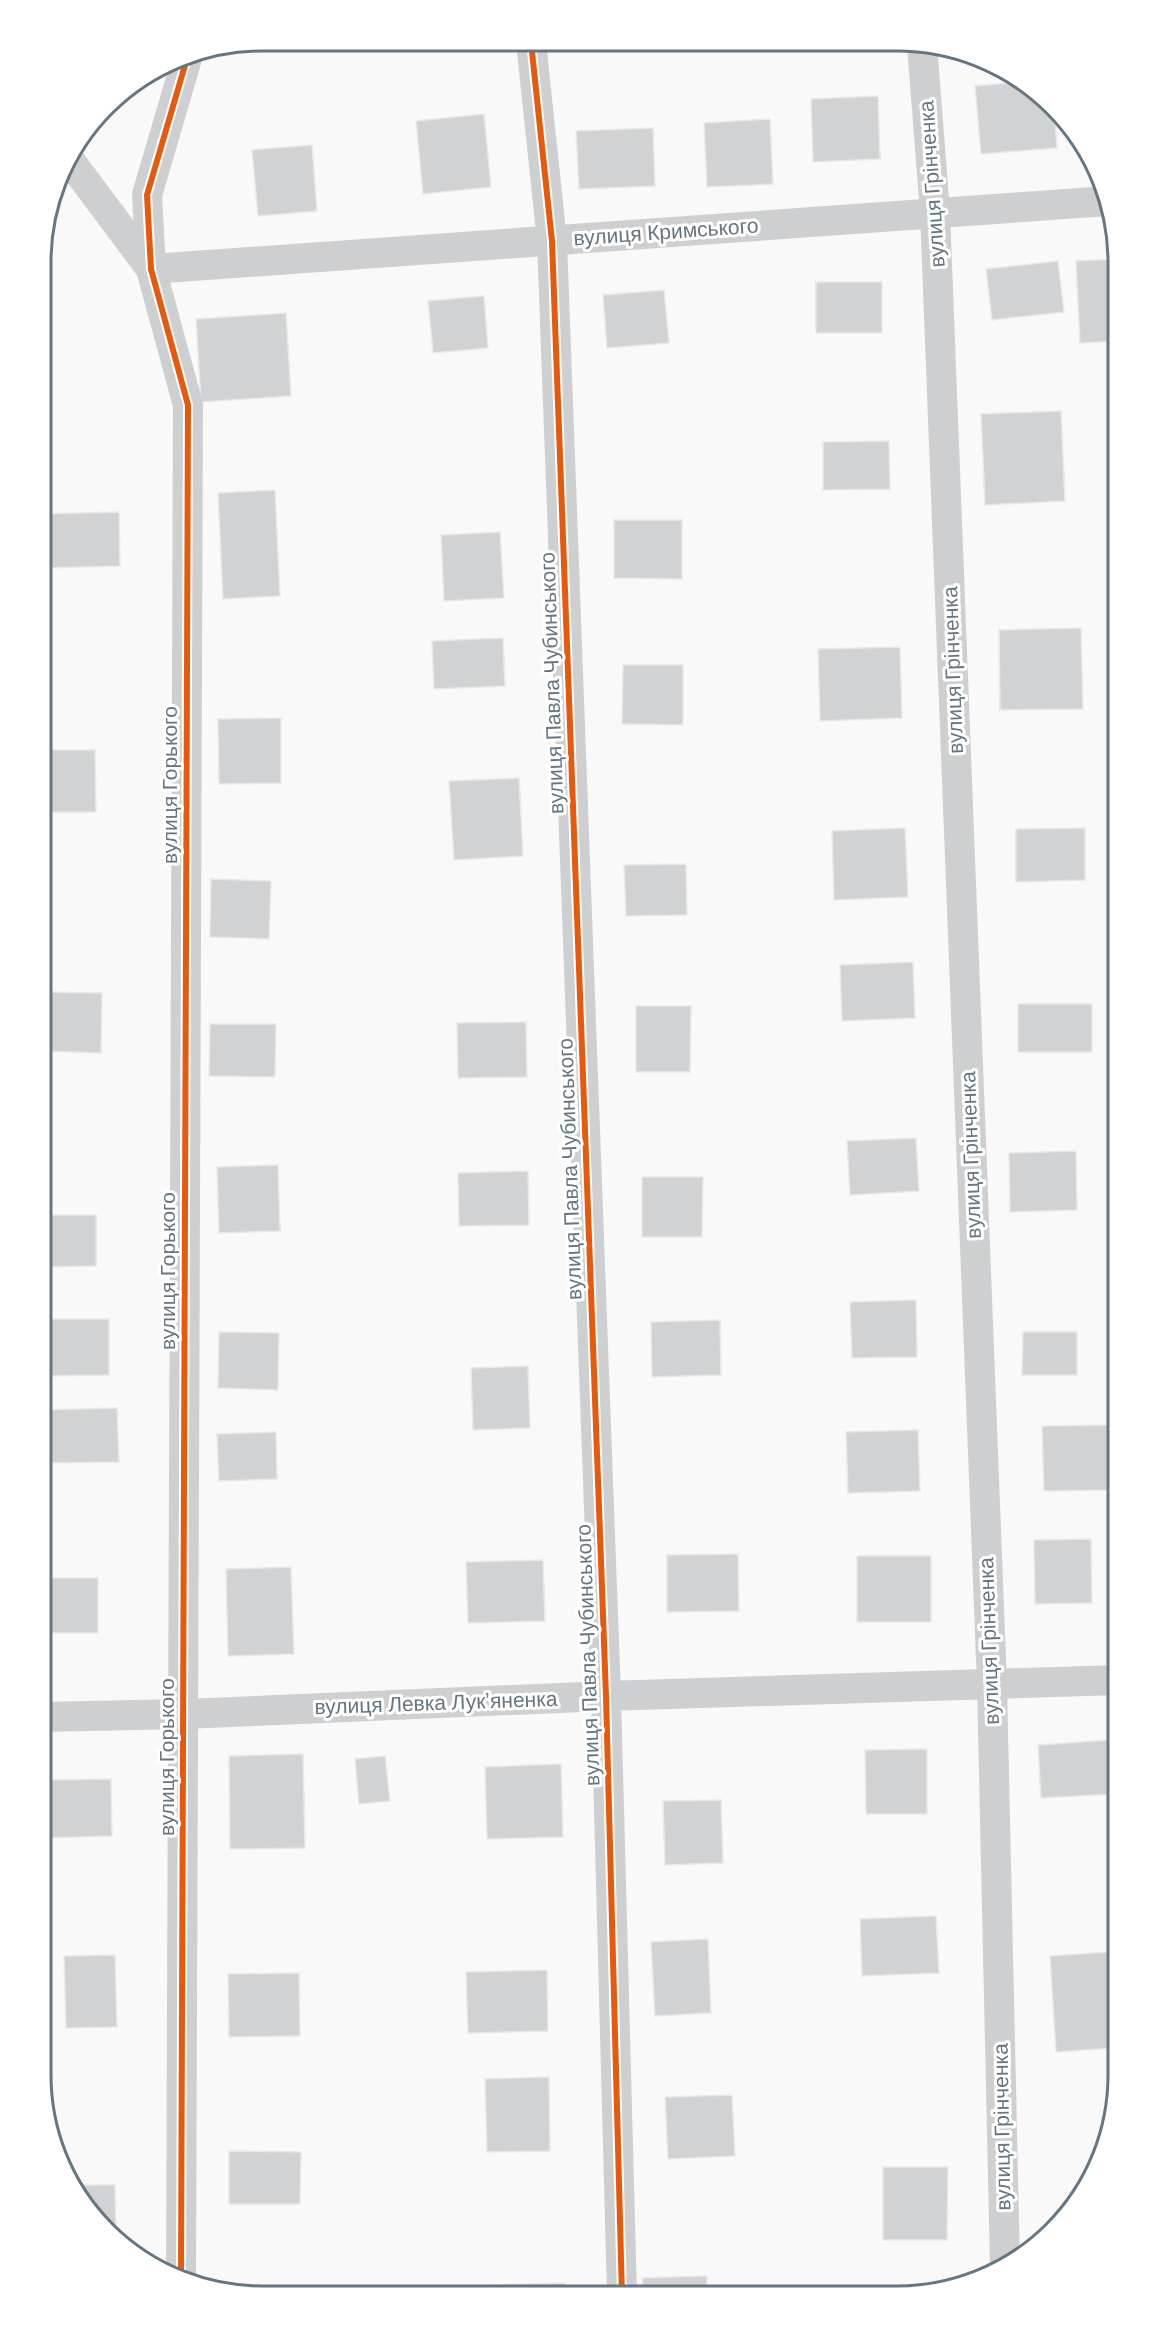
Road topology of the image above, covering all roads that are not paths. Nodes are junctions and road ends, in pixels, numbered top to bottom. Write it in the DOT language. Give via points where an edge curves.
graph roads {
  1 [pos="532,51"];
  2 [pos="923,53"];
  3 [pos="185,66"];
  4 [pos="74,166"];
  5 [pos="1099,202"];
  6 [pos="935,212"];
  7 [pos="552,241"];
  8 [pos="151,269"];
  9 [pos="1108,1680"];
  10 [pos="992,1685"];
  11 [pos="606,1696"];
  12 [pos="183,1714"];
  13 [pos="51,1718"];
  14 [pos="1005,2256"];
  15 [pos="182,2270"];
  16 [pos="622,2286"];
  1 -- 7 [label="street, вулиця Павла Чубинського"];
  2 -- 6 [label="street, вулиця Грінченка"];
  3 -- 8 [label="street" via="147,195"];
  4 -- 8 [label="street"];
  5 -- 6 [label="street, вулиця Кримського"];
  6 -- 7 [label="street, вулиця Кримського"];
  6 -- 10 [label="street, вулиця Грінченка"];
  7 -- 8 [label="street, вулиця Кримського"];
  7 -- 11 [label="street, вулиця Павла Чубинського"];
  8 -- 12 [label="street, вулиця Горького" via="188,405"];
  9 -- 10 [label="street, вулиця Левка Лукʼяненка"];
  10 -- 11 [label="street, вулиця Левка Лукʼяненка"];
  10 -- 14 [label="street, вулиця Грінченка"];
  11 -- 12 [label="street, вулиця Левка Лукʼяненка"];
  11 -- 16 [label="street, вулиця Павла Чубинського"];
  12 -- 13 [label="street, вулиця Левка Лукʼяненка"];
  12 -- 15 [label="street, вулиця Горького"];
}
